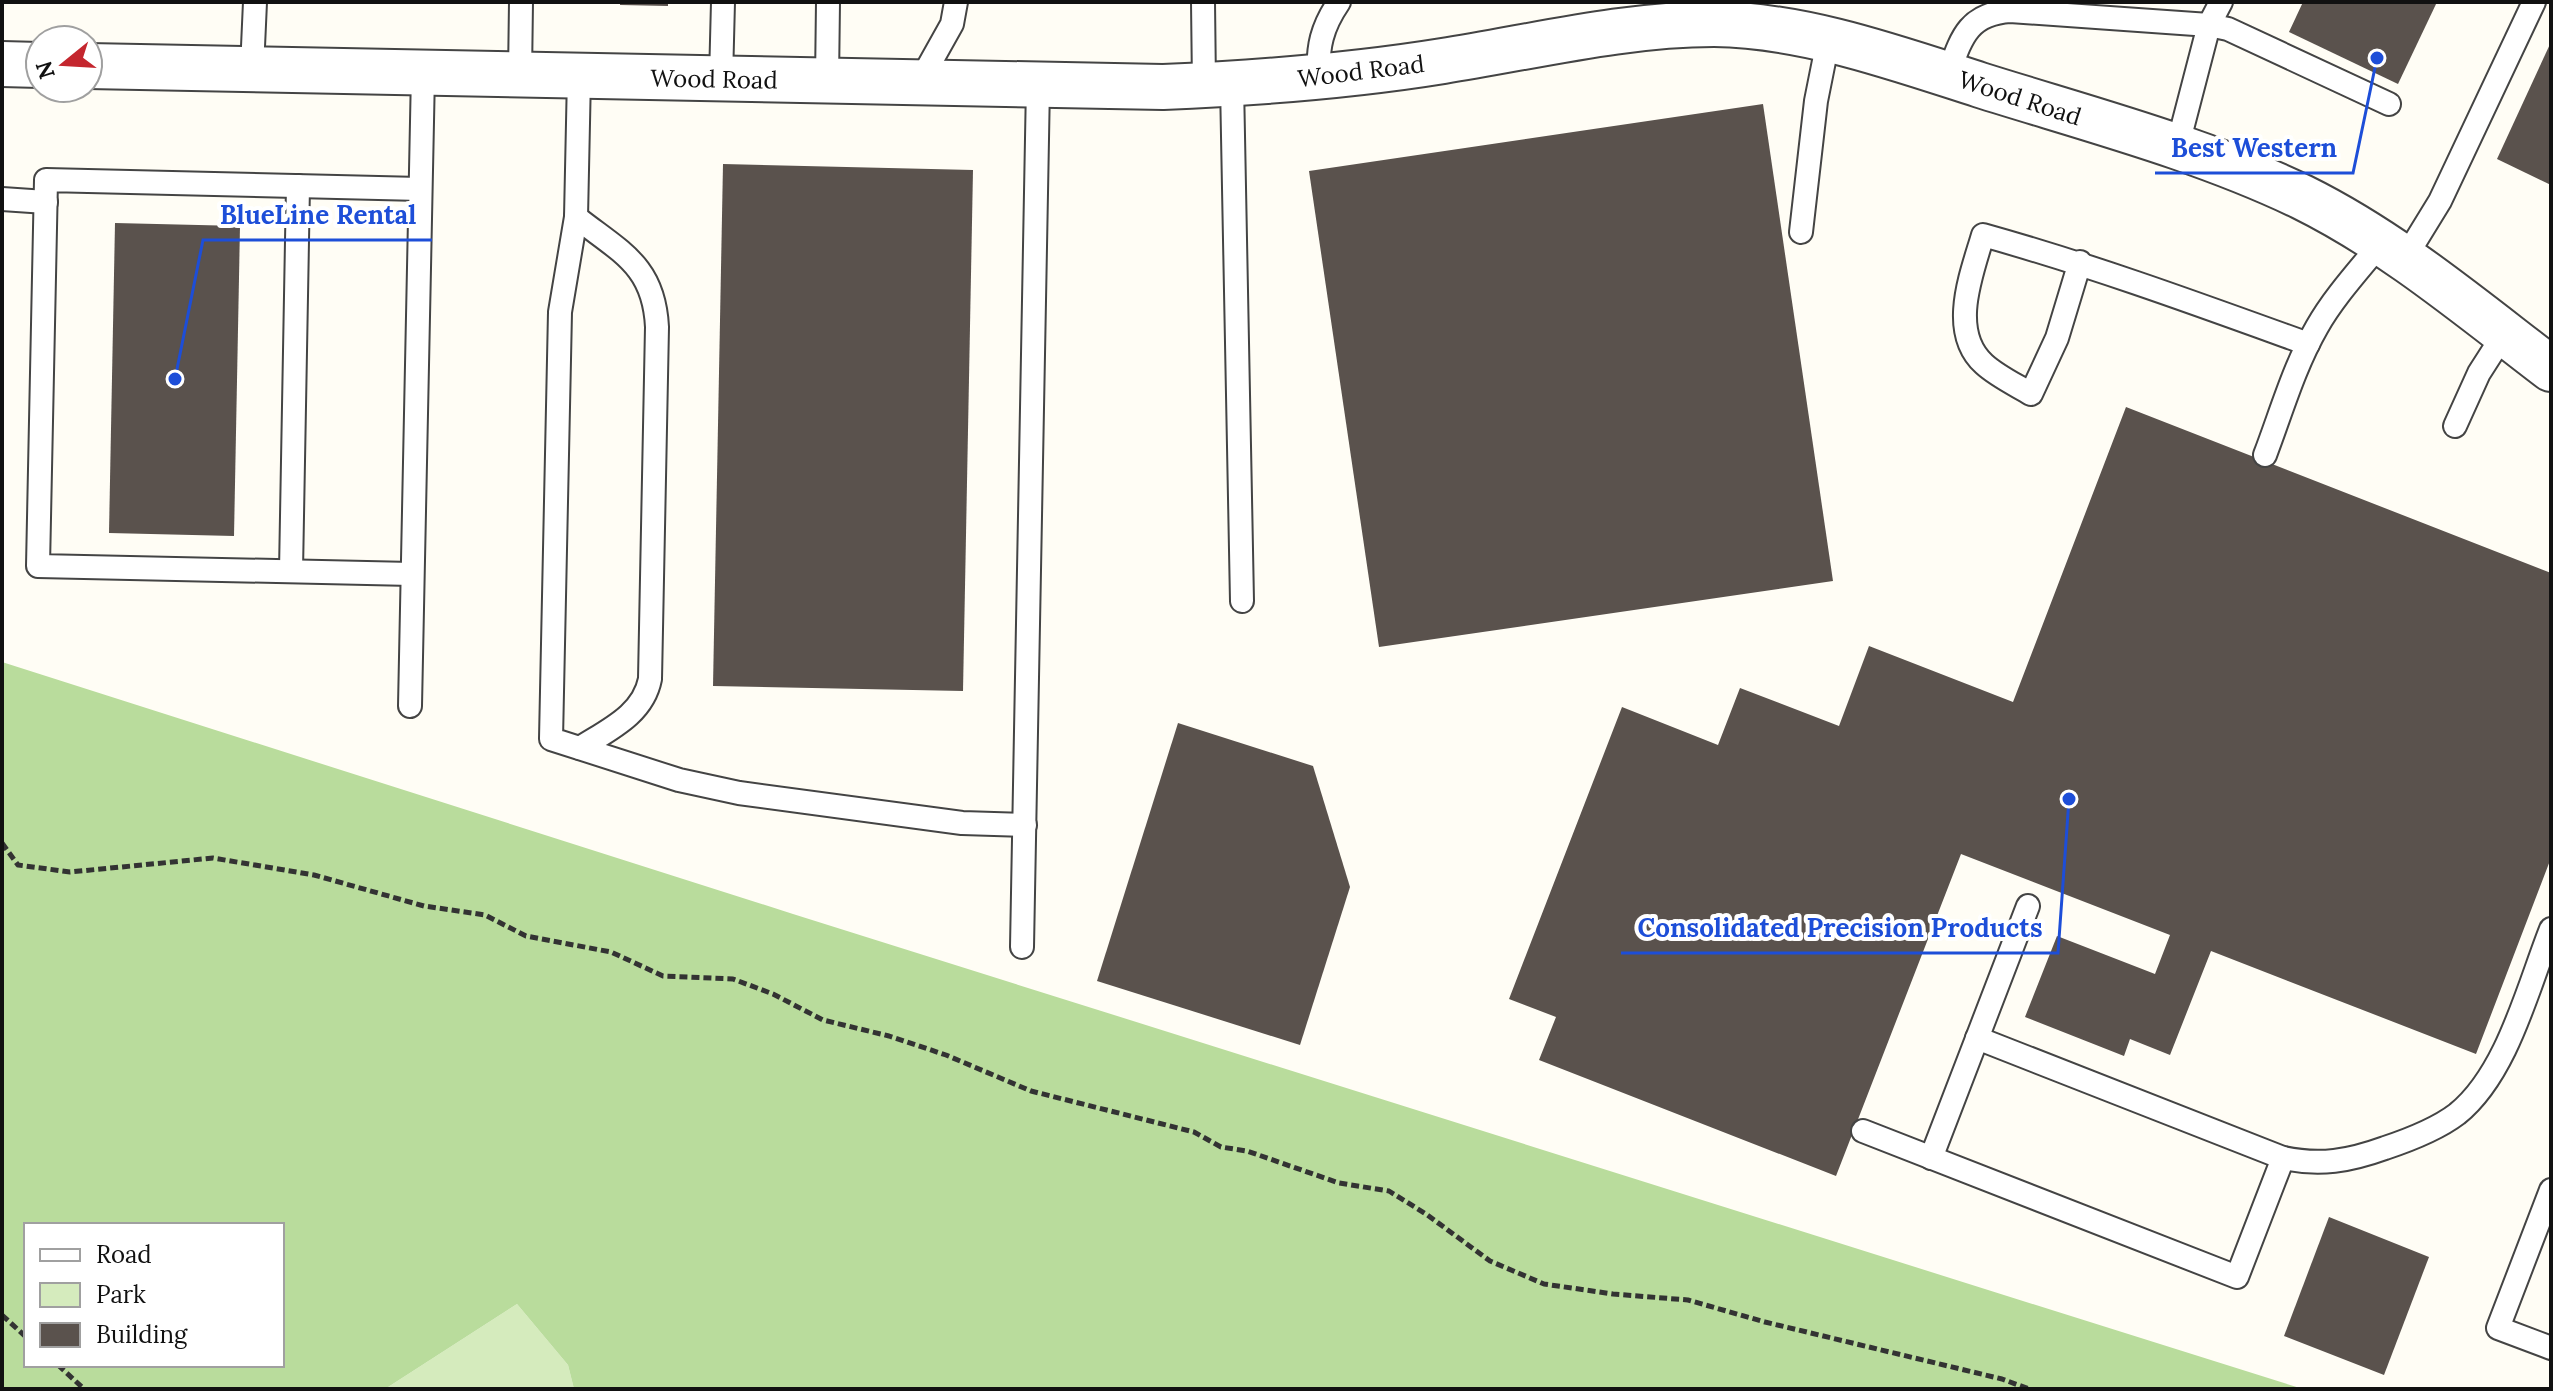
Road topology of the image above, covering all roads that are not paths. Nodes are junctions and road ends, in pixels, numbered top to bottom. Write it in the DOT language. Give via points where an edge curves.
graph roads {
  1 [pos="255,2"];
  2 [pos="521,2"];
  3 [pos="723,2"];
  4 [pos="828,2"];
  5 [pos="956,2"];
  6 [pos="1203,2"];
  7 [pos="1339,2"];
  8 [pos="2221,2"];
  9 [pos="2534,2"];
  10 [pos="2209,25"];
  11 [pos="1828,41"];
  12 [pos="2,64"];
  13 [pos="24,65"];
  14 [pos="104,66"];
  15 [pos="252,69"];
  16 [pos="423,73"];
  17 [pos="520,75"];
  18 [pos="1948,75"];
  19 [pos="579,76"];
  20 [pos="1319,77"];
  21 [pos="721,79"];
  22 [pos="827,81"];
  23 [pos="919,83"];
  24 [pos="1218,84"];
  25 [pos="1038,85"];
  26 [pos="2389,104"];
  27 [pos="2177,148"];
  28 [pos="298,186"];
  29 [pos="420,189"];
  30 [pos="2,199"];
  31 [pos="46,202"];
  32 [pos="576,217"];
  33 [pos="1801,232"];
  34 [pos="2393,251"];
  35 [pos="2080,262"];
  36 [pos="2504,334"];
  37 [pos="2308,344"];
  38 [pos="2551,369"];
  39 [pos="2455,426"];
  40 [pos="2265,455"];
  41 [pos="291,571"];
  42 [pos="412,574"];
  43 [pos="1242,601"];
  44 [pos="410,706"];
  45 [pos="580,748"];
  46 [pos="1025,825"];
  47 [pos="2028,906"];
  48 [pos="2551,929"];
  49 [pos="1022,947"];
  50 [pos="1977,1038"];
  51 [pos="1863,1131"];
  52 [pos="1931,1158"];
  53 [pos="2283,1158"];
  54 [pos="2551,1190"];
  55 [pos="2551,1348"];
  1 -- 15 [label="lane"];
  2 -- 17 [label="lane"];
  3 -- 21 [label="lane"];
  4 -- 22 [label="lane"];
  5 -- 23 [label="lane" via="952,24"];
  6 -- 24 [label="lane"];
  7 -- 20 [label="lane" via="1320,37"];
  8 -- 10 [label="lane"];
  9 -- 34 [label="lane" via="2440,201"];
  10 -- 18 [label="lane" via="2010,11 1989,14 1966,32"];
  10 -- 26 [label="lane" via="2247,36"];
  10 -- 27 [label="lane"];
  11 -- 18 [label="street, Wood Road"];
  11 -- 20 [label="street, Wood Road" via="1746,26 1685,25"];
  11 -- 33 [label="lane"];
  12 -- 13 [label="street"];
  14 -- 15 [label="street, Wood Road"];
  15 -- 16 [label="street, Wood Road"];
  16 -- 17 [label="street, Wood Road"];
  16 -- 29 [label="lane"];
  17 -- 19 [label="street, Wood Road"];
  18 -- 27 [label="street, Wood Road"];
  19 -- 21 [label="street, Wood Road"];
  19 -- 32 [label="lane"];
  20 -- 24 [label="street, Wood Road"];
  21 -- 22 [label="street, Wood Road"];
  22 -- 23 [label="street, Wood Road"];
  23 -- 25 [label="street, Wood Road"];
  24 -- 25 [label="street, Wood Road"];
  24 -- 43 [label="lane"];
  25 -- 46 [label="lane"];
  27 -- 34 [label="street, Wood Road" via="2304,198"];
  28 -- 29 [label="lane"];
  28 -- 31 [label="lane" via="46,180"];
  28 -- 41 [label="lane"];
  29 -- 42 [label="lane"];
  30 -- 31 [label="lane"];
  31 -- 41 [label="lane" via="38,566"];
  32 -- 45 [label="lane" via="560,312 551,739"];
  32 -- 45 [label="lane" via="635,263 653,293 657,327 648,691 634,711"];
  34 -- 36 [label="street, Wood Road"];
  34 -- 37 [label="lane" via="2330,305"];
  35 -- 35 [label="lane" via="2057,338 2031,394 1983,363 1967,333 1967,299 1983,235"];
  35 -- 37 [label="lane"];
  36 -- 38 [label="street, Wood Road"];
  36 -- 39 [label="lane"];
  37 -- 40 [label="lane"];
  41 -- 42 [label="lane"];
  42 -- 44 [label="lane"];
  45 -- 46 [label="lane" via="739,793 962,823"];
  46 -- 49 [label="lane"];
  47 -- 50 [label="lane"];
  48 -- 53 [label="lane" via="2502,1056 2490,1078 2455,1115 2407,1141 2342,1162"];
  50 -- 52 [label="lane"];
  50 -- 53 [label="lane"];
  51 -- 52 [label="lane"];
  52 -- 53 [label="lane" via="2237,1277"];
  54 -- 55 [label="lane" via="2498,1328"];
}
